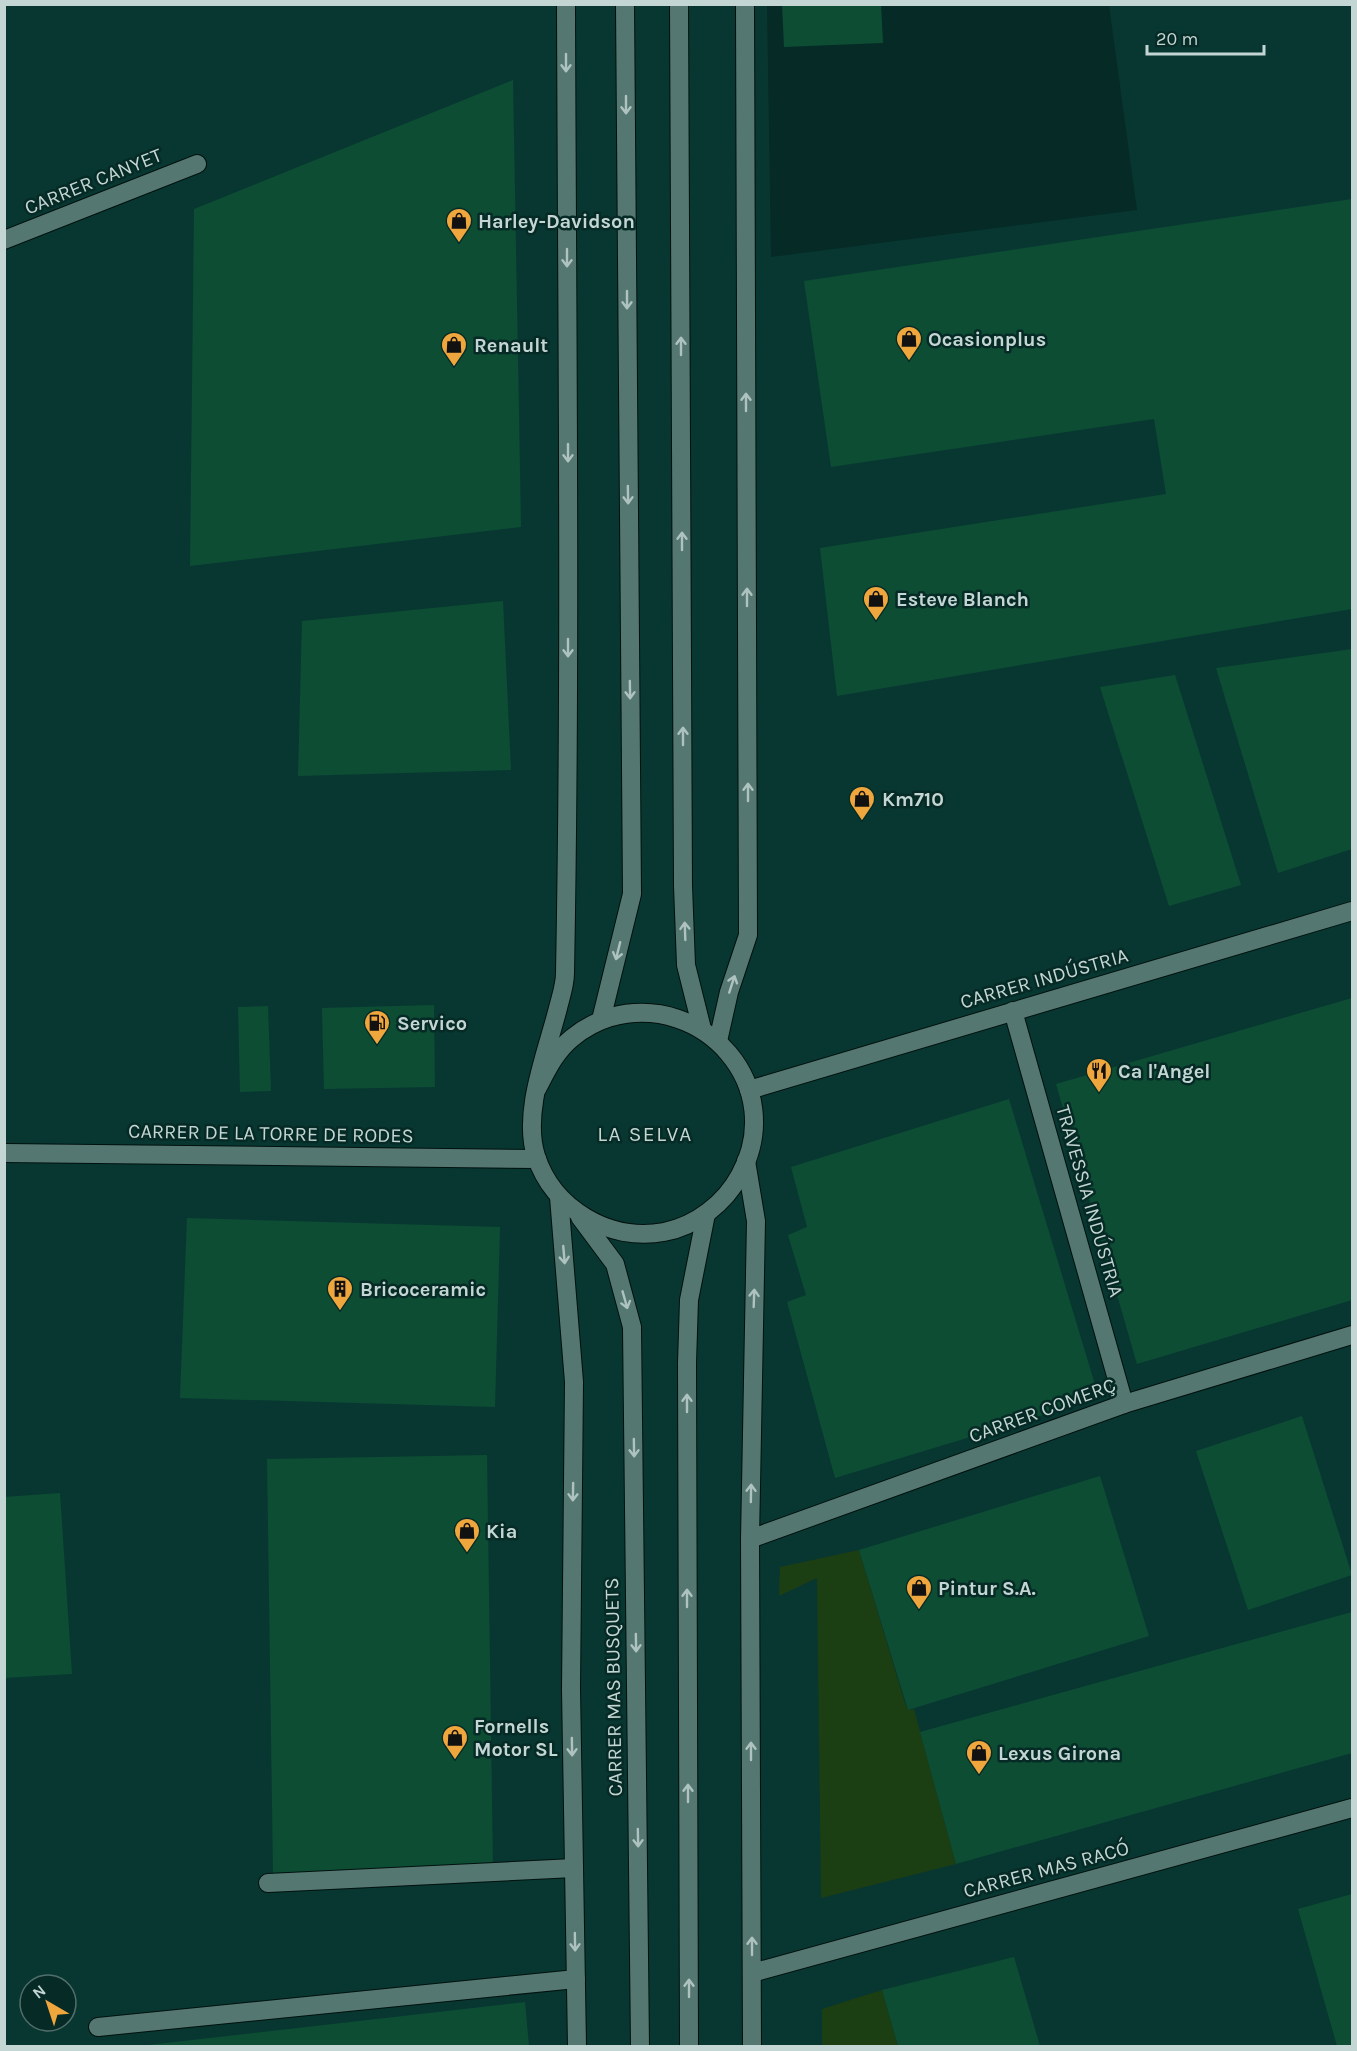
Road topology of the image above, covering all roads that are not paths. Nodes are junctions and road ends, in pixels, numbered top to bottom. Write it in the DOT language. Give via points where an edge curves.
graph roads {
  1 [pos="566,4"];
  2 [pos="625,4"];
  3 [pos="679,4"];
  4 [pos="745,4"];
  5 [pos="197,164"];
  6 [pos="4,240"];
  7 [pos="1353,911"];
  8 [pos="1013,1011"];
  9 [pos="601,1020"];
  10 [pos="702,1029"];
  11 [pos="718,1041"];
  12 [pos="537,1089"];
  13 [pos="749,1090"];
  14 [pos="4,1153"];
  15 [pos="537,1159"];
  16 [pos="746,1161"];
  17 [pos="560,1197"];
  18 [pos="578,1213"];
  19 [pos="706,1214"];
  20 [pos="1353,1335"];
  21 [pos="1124,1404"];
  22 [pos="750,1539"];
  23 [pos="1353,1808"];
  24 [pos="574,1868"];
  25 [pos="268,1882"];
  26 [pos="752,1973"];
  27 [pos="576,1980"];
  28 [pos="98,2028"];
  29 [pos="577,2046"];
  30 [pos="640,2046"];
  31 [pos="689,2046"];
  32 [pos="752,2046"];
  1 -- 12 [label="main road, one-way" via="565,981"];
  2 -- 9 [label="main road, one-way" via="632,894"];
  10 -- 3 [label="main road, one-way" via="686,965 683,886"];
  11 -- 4 [label="main road, one-way" via="748,935"];
  5 -- 6 [label="main road, CARRER CANYET"];
  7 -- 8 [label="main road, CARRER INDÚSTRIA"];
  8 -- 13 [label="main road, CARRER INDÚSTRIA"];
  8 -- 21 [label="main road, TRAVESSIA INDÚSTRIA"];
  9 -- 10 [label="main road" via="653,1012"];
  9 -- 12 [label="main road" via="573,1036 551,1060"];
  10 -- 11 [label="main road"];
  11 -- 13 [label="main road"];
  12 -- 15 [label="main road" via="531,1124"];
  13 -- 16 [label="main road" via="753,1126"];
  14 -- 15 [label="main road, CARRER DE LA TORRE DE RODES"];
  15 -- 17 [label="main road"];
  16 -- 19 [label="main road" via="730,1190"];
  22 -- 16 [label="main road, one-way" via="756,1221"];
  17 -- 18 [label="main road"];
  17 -- 24 [label="main road, one-way" via="574,1382"];
  18 -- 19 [label="main road" via="608,1228 642,1233 664,1232"];
  18 -- 30 [label="main road, CARRER MAS BUSQUETS, one-way" via="615,1264 632,1327"];
  31 -- 19 [label="main road, one-way" via="687,1364 689,1300"];
  20 -- 21 [label="main road, CARRER COMERÇ"];
  21 -- 22 [label="main road, CARRER COMERÇ"];
  26 -- 22 [label="main road, one-way"];
  23 -- 26 [label="main road, CARRER MAS RACÓ"];
  24 -- 25 [label="main road"];
  24 -- 27 [label="main road, one-way"];
  26 -- 32 [label="main road"];
  27 -- 28 [label="main road"];
  27 -- 29 [label="main road"];
}
